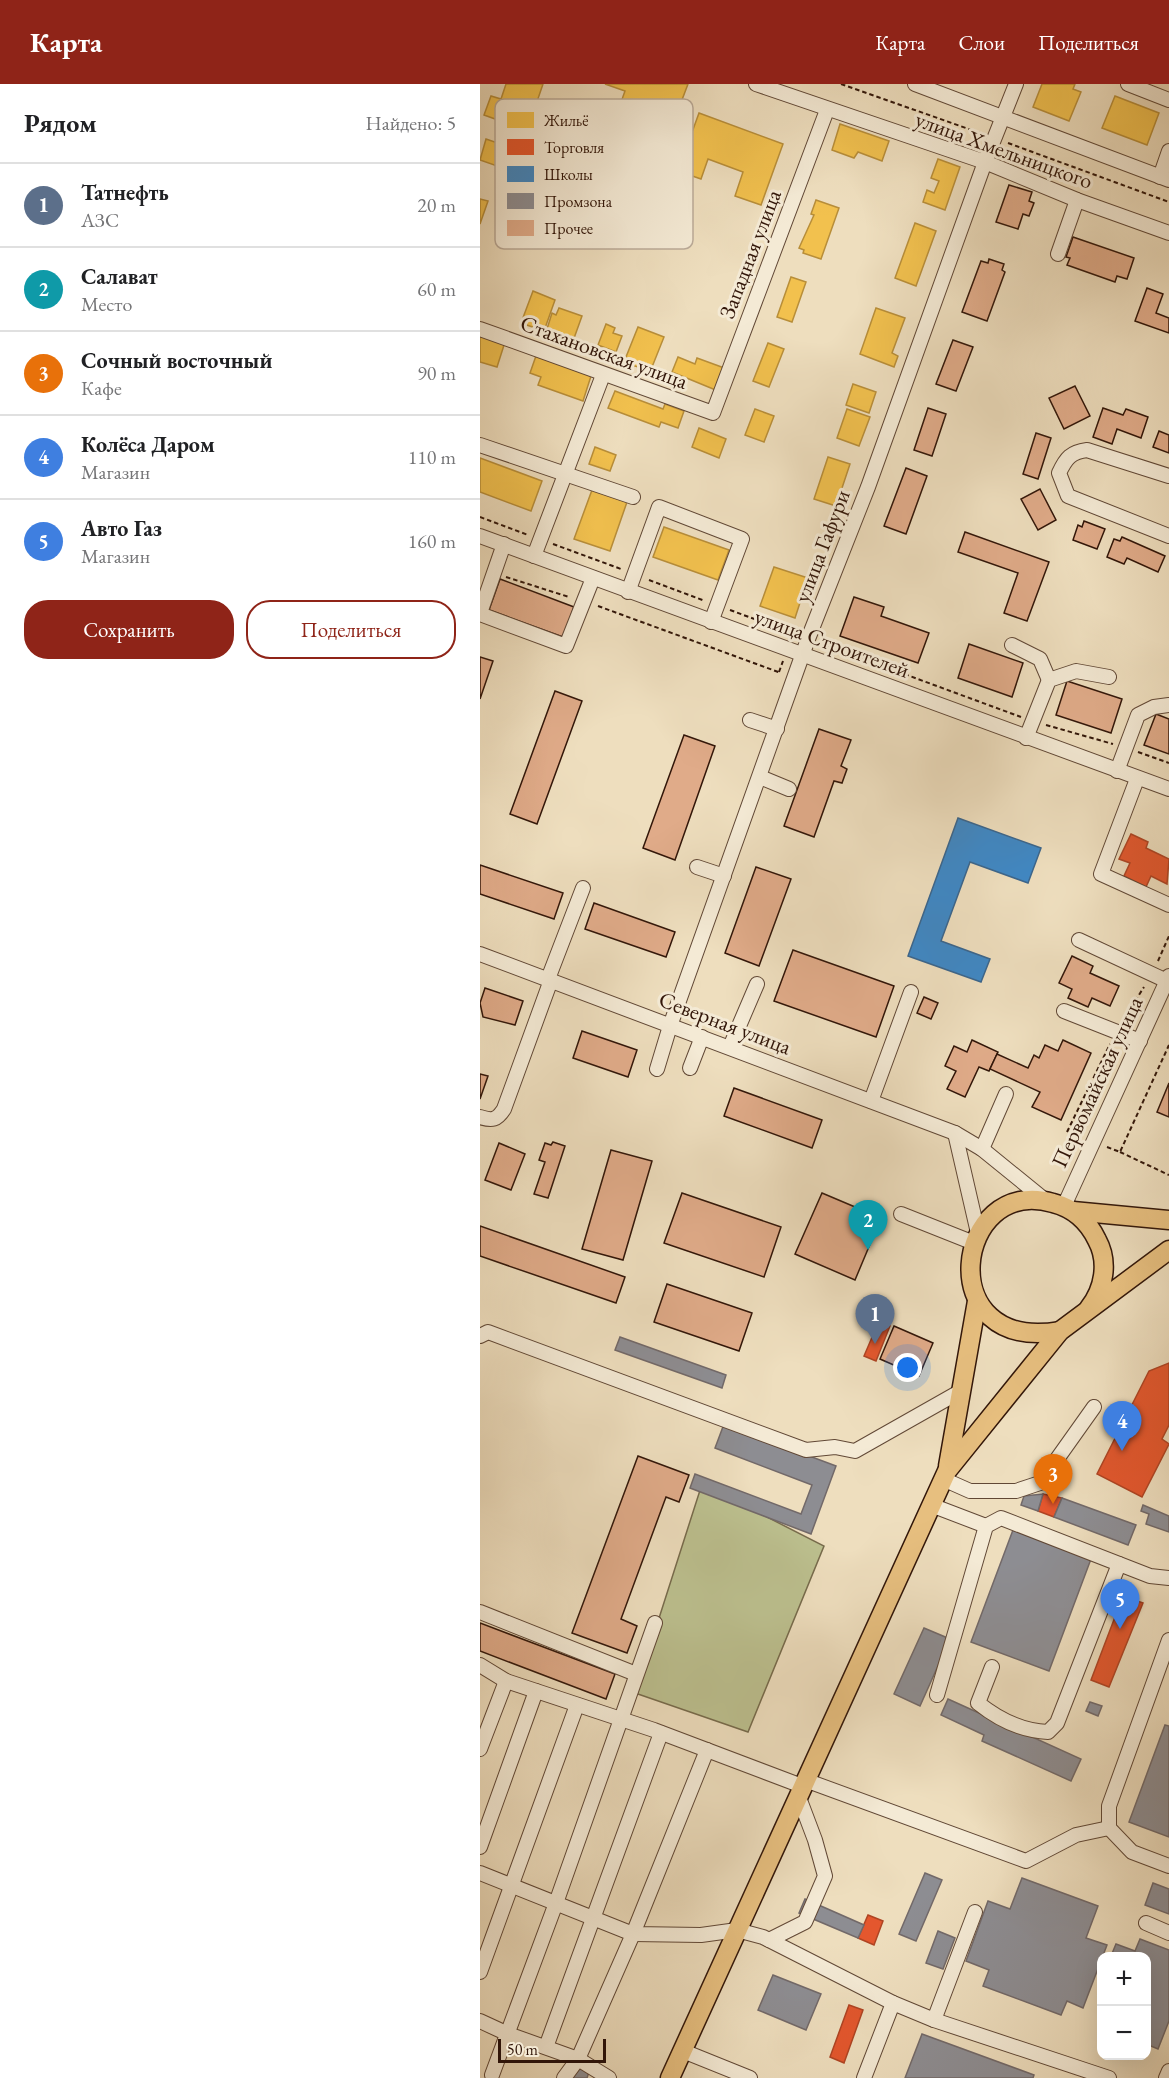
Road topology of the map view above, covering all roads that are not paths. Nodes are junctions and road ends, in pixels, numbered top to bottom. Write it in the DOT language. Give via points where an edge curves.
graph roads {
  1 [pos="756,84"];
  2 [pos="915,84"];
  3 [pos="1016,84"];
  4 [pos="1128,84"];
  5 [pos="1169,100"];
  6 [pos="827,110"];
  7 [pos="1004,119"];
  8 [pos="1169,151"];
  9 [pos="985,162"];
  10 [pos="1164,178"];
  11 [pos="1077,200"];
  12 [pos="1169,233"];
  13 [pos="1058,254"];
  14 [pos="480,329"];
  15 [pos="603,375"];
  16 [pos="713,413"];
  17 [pos="480,445"];
  18 [pos="565,473"];
  19 [pos="1169,476"];
  20 [pos="633,497"];
  21 [pos="480,536"];
  22 [pos="1169,536"];
  23 [pos="504,544"];
  24 [pos="534,555"];
  25 [pos="593,578"];
  26 [pos="628,591"];
  27 [pos="480,613"];
  28 [pos="711,622"];
  29 [pos="1012,645"];
  30 [pos="803,655"];
  31 [pos="1109,677"];
  32 [pos="1049,680"];
  33 [pos="1169,705"];
  34 [pos="750,720"];
  35 [pos="777,729"];
  36 [pos="1026,738"];
  37 [pos="1117,771"];
  38 [pos="760,777"];
  39 [pos="1137,779"];
  40 [pos="789,789"];
  41 [pos="1169,789"];
  42 [pos="697,867"];
  43 [pos="724,876"];
  44 [pos="583,888"];
  45 [pos="1169,904"];
  46 [pos="1079,940"];
  47 [pos="480,954"];
  48 [pos="550,980"];
  49 [pos="1168,980"];
  50 [pos="757,984"];
  51 [pos="911,992"];
  52 [pos="1064,1011"];
  53 [pos="670,1026"];
  54 [pos="702,1037"];
  55 [pos="1140,1041"];
  56 [pos="729,1047"];
  57 [pos="690,1068"];
  58 [pos="657,1069"];
  59 [pos="1005,1094"];
  60 [pos="871,1101"];
  61 [pos="480,1117"];
  62 [pos="955,1133"];
  63 [pos="982,1149"];
  64 [pos="1046,1201"];
  65 [pos="1068,1208"];
  66 [pos="901,1214"];
  67 [pos="1169,1220"];
  68 [pos="976,1238"];
  69 [pos="1169,1250"];
  70 [pos="977,1301"];
  71 [pos="1083,1316"];
  72 [pos="1060,1331"];
  73 [pos="480,1336"];
  74 [pos="961,1391"];
  75 [pos="1094,1407"];
  76 [pos="945,1475"];
  77 [pos="931,1505"];
  78 [pos="986,1526"];
  79 [pos="1119,1564"];
  80 [pos="1169,1578"];
  81 [pos="480,1612"];
  82 [pos="655,1623"];
  83 [pos="1169,1640"];
  84 [pos="480,1665"];
  85 [pos="992,1667"];
  86 [pos="636,1674"];
  87 [pos="480,1676"];
  88 [pos="501,1678"];
  89 [pos="536,1691"];
  90 [pos="937,1695"];
  91 [pos="577,1705"];
  92 [pos="620,1719"];
  93 [pos="661,1733"];
  94 [pos="480,1749"];
  95 [pos="707,1750"];
  96 [pos="802,1787"];
  97 [pos="1109,1828"];
  98 [pos="480,1847"];
  99 [pos="1169,1866"];
  100 [pos="480,1873"];
  101 [pos="513,1886"];
  102 [pos="556,1903"];
  103 [pos="975,1912"];
  104 [pos="592,1917"];
  105 [pos="1146,1923"];
  106 [pos="737,1930"];
  107 [pos="1169,1933"];
  108 [pos="633,1934"];
  109 [pos="769,1940"];
  110 [pos="480,1972"];
  111 [pos="893,2003"];
  112 [pos="934,2020"];
  113 [pos="480,2021"];
  114 [pos="508,2034"];
  115 [pos="546,2047"];
  116 [pos="683,2051"];
  117 [pos="578,2059"];
  118 [pos="1169,2071"];
  119 [pos="493,2076"];
  120 [pos="564,2078"];
  121 [pos="609,2078"];
  122 [pos="670,2078"];
  123 [pos="750,2078"];
  124 [pos="864,2078"];
  125 [pos="1109,2078"];
  126 [pos="1166,2078"];
  1 -- 6 [label="street, улица Хмельницкого"];
  2 -- 7 [label="street, улица Хмельницкого"];
  3 -- 7 [label="street, улица Гафури"];
  4 -- 5 [label="street"];
  6 -- 9 [label="street, улица Хмельницкого"];
  6 -- 16 [label="street, Западная улица"];
  7 -- 9 [label="street, улица Гафури"];
  7 -- 10 [label="street, улица Хмельницкого"];
  8 -- 10 [label="street"];
  9 -- 11 [label="street, улица Хмельницкого"];
  9 -- 30 [label="street, улица Гафури"];
  11 -- 12 [label="street, улица Хмельницкого"];
  11 -- 13 [label="street"];
  14 -- 15 [label="street, Стахановская улица"];
  15 -- 16 [label="street, Стахановская улица"];
  15 -- 18 [label="street"];
  17 -- 18 [label="street"];
  18 -- 20 [label="street"];
  18 -- 24 [label="street"];
  19 -- 22 [label="street" via="1087,450 1074,451 1059,473 1068,496"];
  21 -- 23 [label="street, улица Строителей"];
  23 -- 24 [label="street, улица Строителей"];
  23 -- 27 [label="street"];
  24 -- 25 [label="street, улица Строителей"];
  25 -- 26 [label="street, улица Строителей"];
  25 -- 27 [label="street" via="566,646"];
  26 -- 28 [label="street, улица Строителей"];
  26 -- 28 [label="street" via="659,507 742,539"];
  28 -- 30 [label="street, улица Строителей"];
  29 -- 32 [label="street" via="1040,659"];
  30 -- 35 [label="street, улица Гафури"];
  30 -- 36 [label="street, улица Строителей"];
  31 -- 32 [label="street" via="1076,671"];
  32 -- 36 [label="street"];
  33 -- 37 [label="street" via="1154,706 1138,715"];
  34 -- 35 [label="street"];
  35 -- 38 [label="street, улица Гафури"];
  36 -- 37 [label="street, улица Строителей"];
  37 -- 39 [label="street, улица Строителей"];
  38 -- 40 [label="street"];
  38 -- 43 [label="street, улица Гафури"];
  39 -- 41 [label="street, улица Строителей"];
  39 -- 45 [label="street" via="1101,873"];
  42 -- 43 [label="street"];
  43 -- 53 [label="street, улица Гафури"];
  44 -- 48 [label="street"];
  46 -- 49 [label="street"];
  47 -- 48 [label="street, Северная улица"];
  48 -- 53 [label="street, Северная улица"];
  48 -- 61 [label="street" via="504,1109 498,1118"];
  49 -- 55 [label="street, Первомайская улица"];
  50 -- 56 [label="street"];
  51 -- 60 [label="street"];
  52 -- 55 [label="street"];
  53 -- 54 [label="street, Северная улица"];
  53 -- 58 [label="street, улица Гафури"];
  54 -- 56 [label="street, Северная улица"];
  54 -- 57 [label="street"];
  55 -- 65 [label="street, Первомайская улица"];
  56 -- 60 [label="street, Северная улица"];
  59 -- 63 [label="street"];
  60 -- 62 [label="street, Северная улица"];
  62 -- 63 [label="street, Северная улица"];
  62 -- 68 [label="street"];
  63 -- 64 [label="street, Северная улица"];
  64 -- 65 [label="main road"];
  64 -- 68 [label="main road" via="1026,1201 1007,1207 990,1218"];
  65 -- 67 [label="main road"];
  65 -- 71 [label="main road" via="1088,1224 1103,1261 1102,1281"];
  66 -- 68 [label="street"];
  68 -- 70 [label="main road" via="969,1278"];
  69 -- 71 [label="main road"];
  70 -- 72 [label="main road" via="993,1319 1013,1331 1036,1335"];
  70 -- 74 [label="main road"];
  71 -- 72 [label="main road"];
  72 -- 76 [label="main road"];
  73 -- 74 [label="street" via="488,1332 806,1450 835,1447 855,1451"];
  74 -- 76 [label="main road"];
  75 -- 76 [label="street" via="1040,1483 1016,1491 970,1491"];
  76 -- 77 [label="main road"];
  77 -- 78 [label="street"];
  77 -- 96 [label="main road"];
  78 -- 79 [label="street" via="1001,1518"];
  78 -- 90 [label="street"];
  79 -- 80 [label="street" via="1150,1576"];
  79 -- 85 [label="street" via="1057,1723 1048,1732 1033,1732 994,1715 978,1703"];
  81 -- 86 [label="street"];
  82 -- 86 [label="street"];
  83 -- 97 [label="street" via="1109,1806"];
  84 -- 88 [label="street"];
  86 -- 92 [label="street"];
  87 -- 88 [label="street"];
  88 -- 89 [label="street"];
  88 -- 94 [label="street"];
  89 -- 91 [label="street"];
  89 -- 98 [label="street"];
  91 -- 92 [label="street"];
  91 -- 101 [label="street"];
  92 -- 93 [label="street"];
  92 -- 102 [label="street"];
  93 -- 95 [label="street"];
  93 -- 104 [label="street"];
  95 -- 96 [label="street"];
  95 -- 108 [label="street"];
  96 -- 97 [label="street" via="1026,1861 1076,1835"];
  96 -- 106 [label="main road"];
  96 -- 109 [label="street" via="825,1876 805,1922"];
  97 -- 99 [label="street" via="1132,1851"];
  100 -- 101 [label="street"];
  101 -- 102 [label="street"];
  101 -- 110 [label="street"];
  102 -- 104 [label="street"];
  102 -- 114 [label="street"];
  103 -- 112 [label="street"];
  104 -- 108 [label="street"];
  104 -- 115 [label="street"];
  105 -- 107 [label="street"];
  106 -- 108 [label="street" via="701,1935"];
  106 -- 109 [label="street"];
  106 -- 116 [label="main road"];
  108 -- 117 [label="street"];
  109 -- 111 [label="street"];
  111 -- 112 [label="street"];
  111 -- 124 [label="street"];
  112 -- 125 [label="street"];
  113 -- 114 [label="street"];
  114 -- 115 [label="street"];
  114 -- 119 [label="street"];
  115 -- 117 [label="street"];
  116 -- 122 [label="main road"];
  116 -- 123 [label="street"];
  117 -- 120 [label="street"];
  117 -- 121 [label="street"];
  118 -- 126 [label="street"];
}
